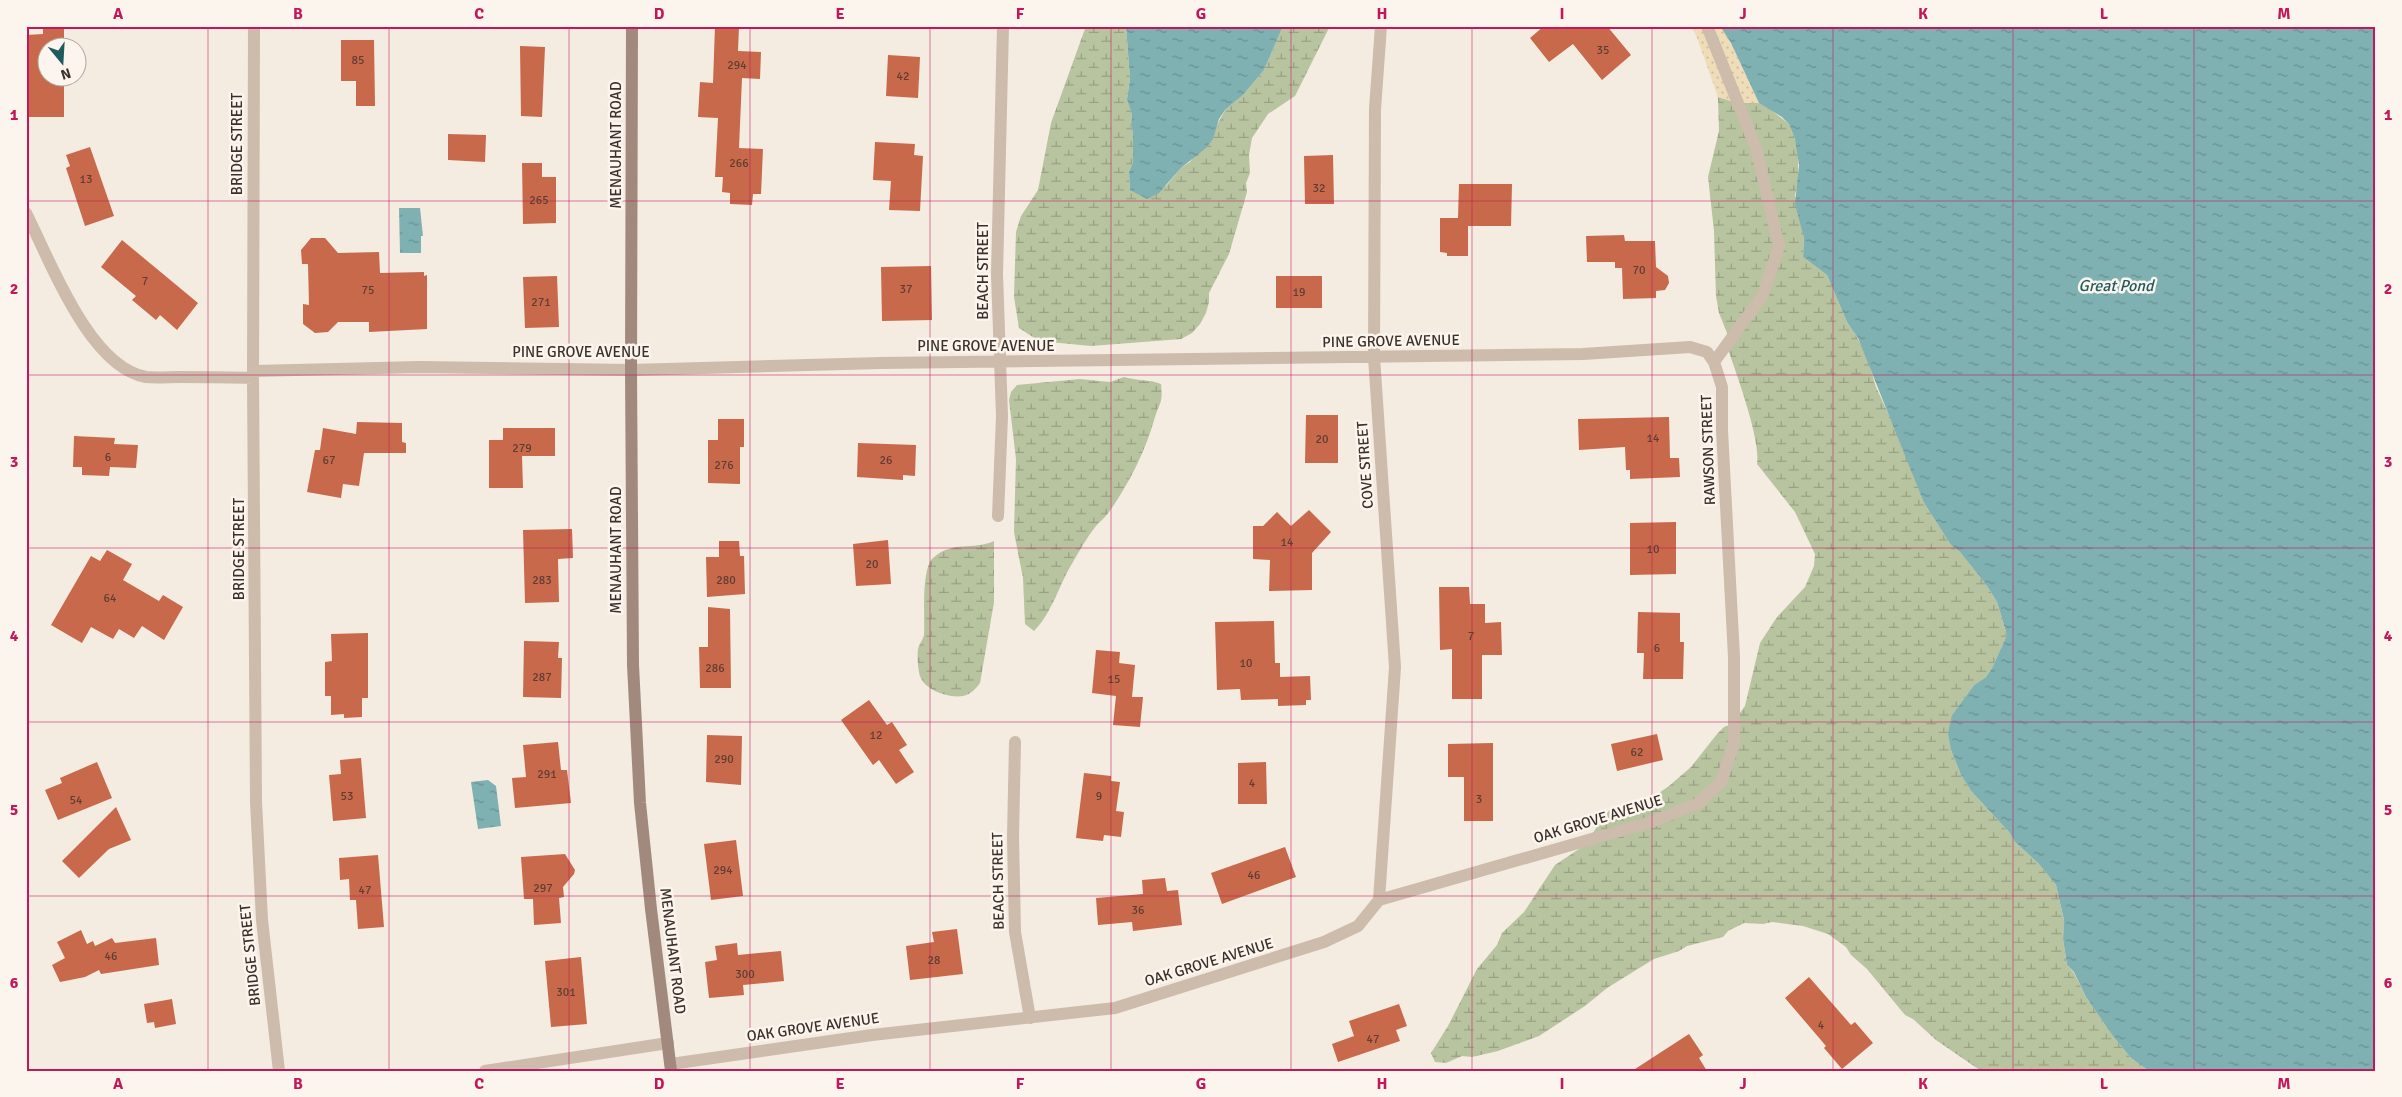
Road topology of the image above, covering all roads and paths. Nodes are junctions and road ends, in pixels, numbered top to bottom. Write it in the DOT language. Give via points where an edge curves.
graph roads {
  1 [pos="254,26"];
  2 [pos="632,26"];
  3 [pos="1003,26"];
  4 [pos="1381,26"];
  5 [pos="1707,26"];
  6 [pos="26,213"];
  7 [pos="1374,357"];
  8 [pos="1001,362"];
  9 [pos="1714,362"];
  10 [pos="631,370"];
  11 [pos="253,374"];
  12 [pos="998,516"];
  13 [pos="1016,742"];
  14 [pos="1721,782"];
  15 [pos="1379,900"];
  16 [pos="1030,1018"];
  17 [pos="668,1043"];
  18 [pos="671,1067"];
  19 [pos="279,1071"];
  20 [pos="485,1071"];
  1 -- 11 [label="street, BRIDGE STREET"];
  2 -- 10 [label="main road, MENAUHANT ROAD"];
  3 -- 8 [label="street, BEACH STREET" via="997,274"];
  4 -- 7 [label="street, COVE STREET" via="1375,109"];
  5 -- 9 [label="street" via="1756,148 1779,246 1764,295"];
  6 -- 11 [label="street, PINE GROVE AVENUE" via="69,301 88,332 128,371 148,377"];
  7 -- 8 [label="street, PINE GROVE AVENUE"];
  7 -- 9 [label="street, PINE GROVE AVENUE" via="1583,354 1690,348 1707,352"];
  7 -- 15 [label="street, COVE STREET" via="1395,667"];
  8 -- 10 [label="street, PINE GROVE AVENUE"];
  8 -- 12 [label="street, BEACH STREET"];
  9 -- 14 [label="street, RAWSON STREET" via="1722,387 1734,657 1734,743"];
  10 -- 11 [label="street, PINE GROVE AVENUE" via="419,368"];
  10 -- 17 [label="main road, MENAUHANT ROAD" via="633,665 640,803"];
  11 -- 19 [label="street, BRIDGE STREET" via="256,802 262,920"];
  13 -- 16 [label="street, BEACH STREET" via="1015,932"];
  14 -- 15 [label="street, OAK GROVE AVENUE" via="1697,804 1651,822"];
  15 -- 16 [label="street, OAK GROVE AVENUE" via="1358,926 1324,942 1115,1008"];
  16 -- 18 [label="street, OAK GROVE AVENUE" via="872,1035"];
  17 -- 18 [label="main road, MENAUHANT ROAD"];
  17 -- 20 [label="street"];
}
